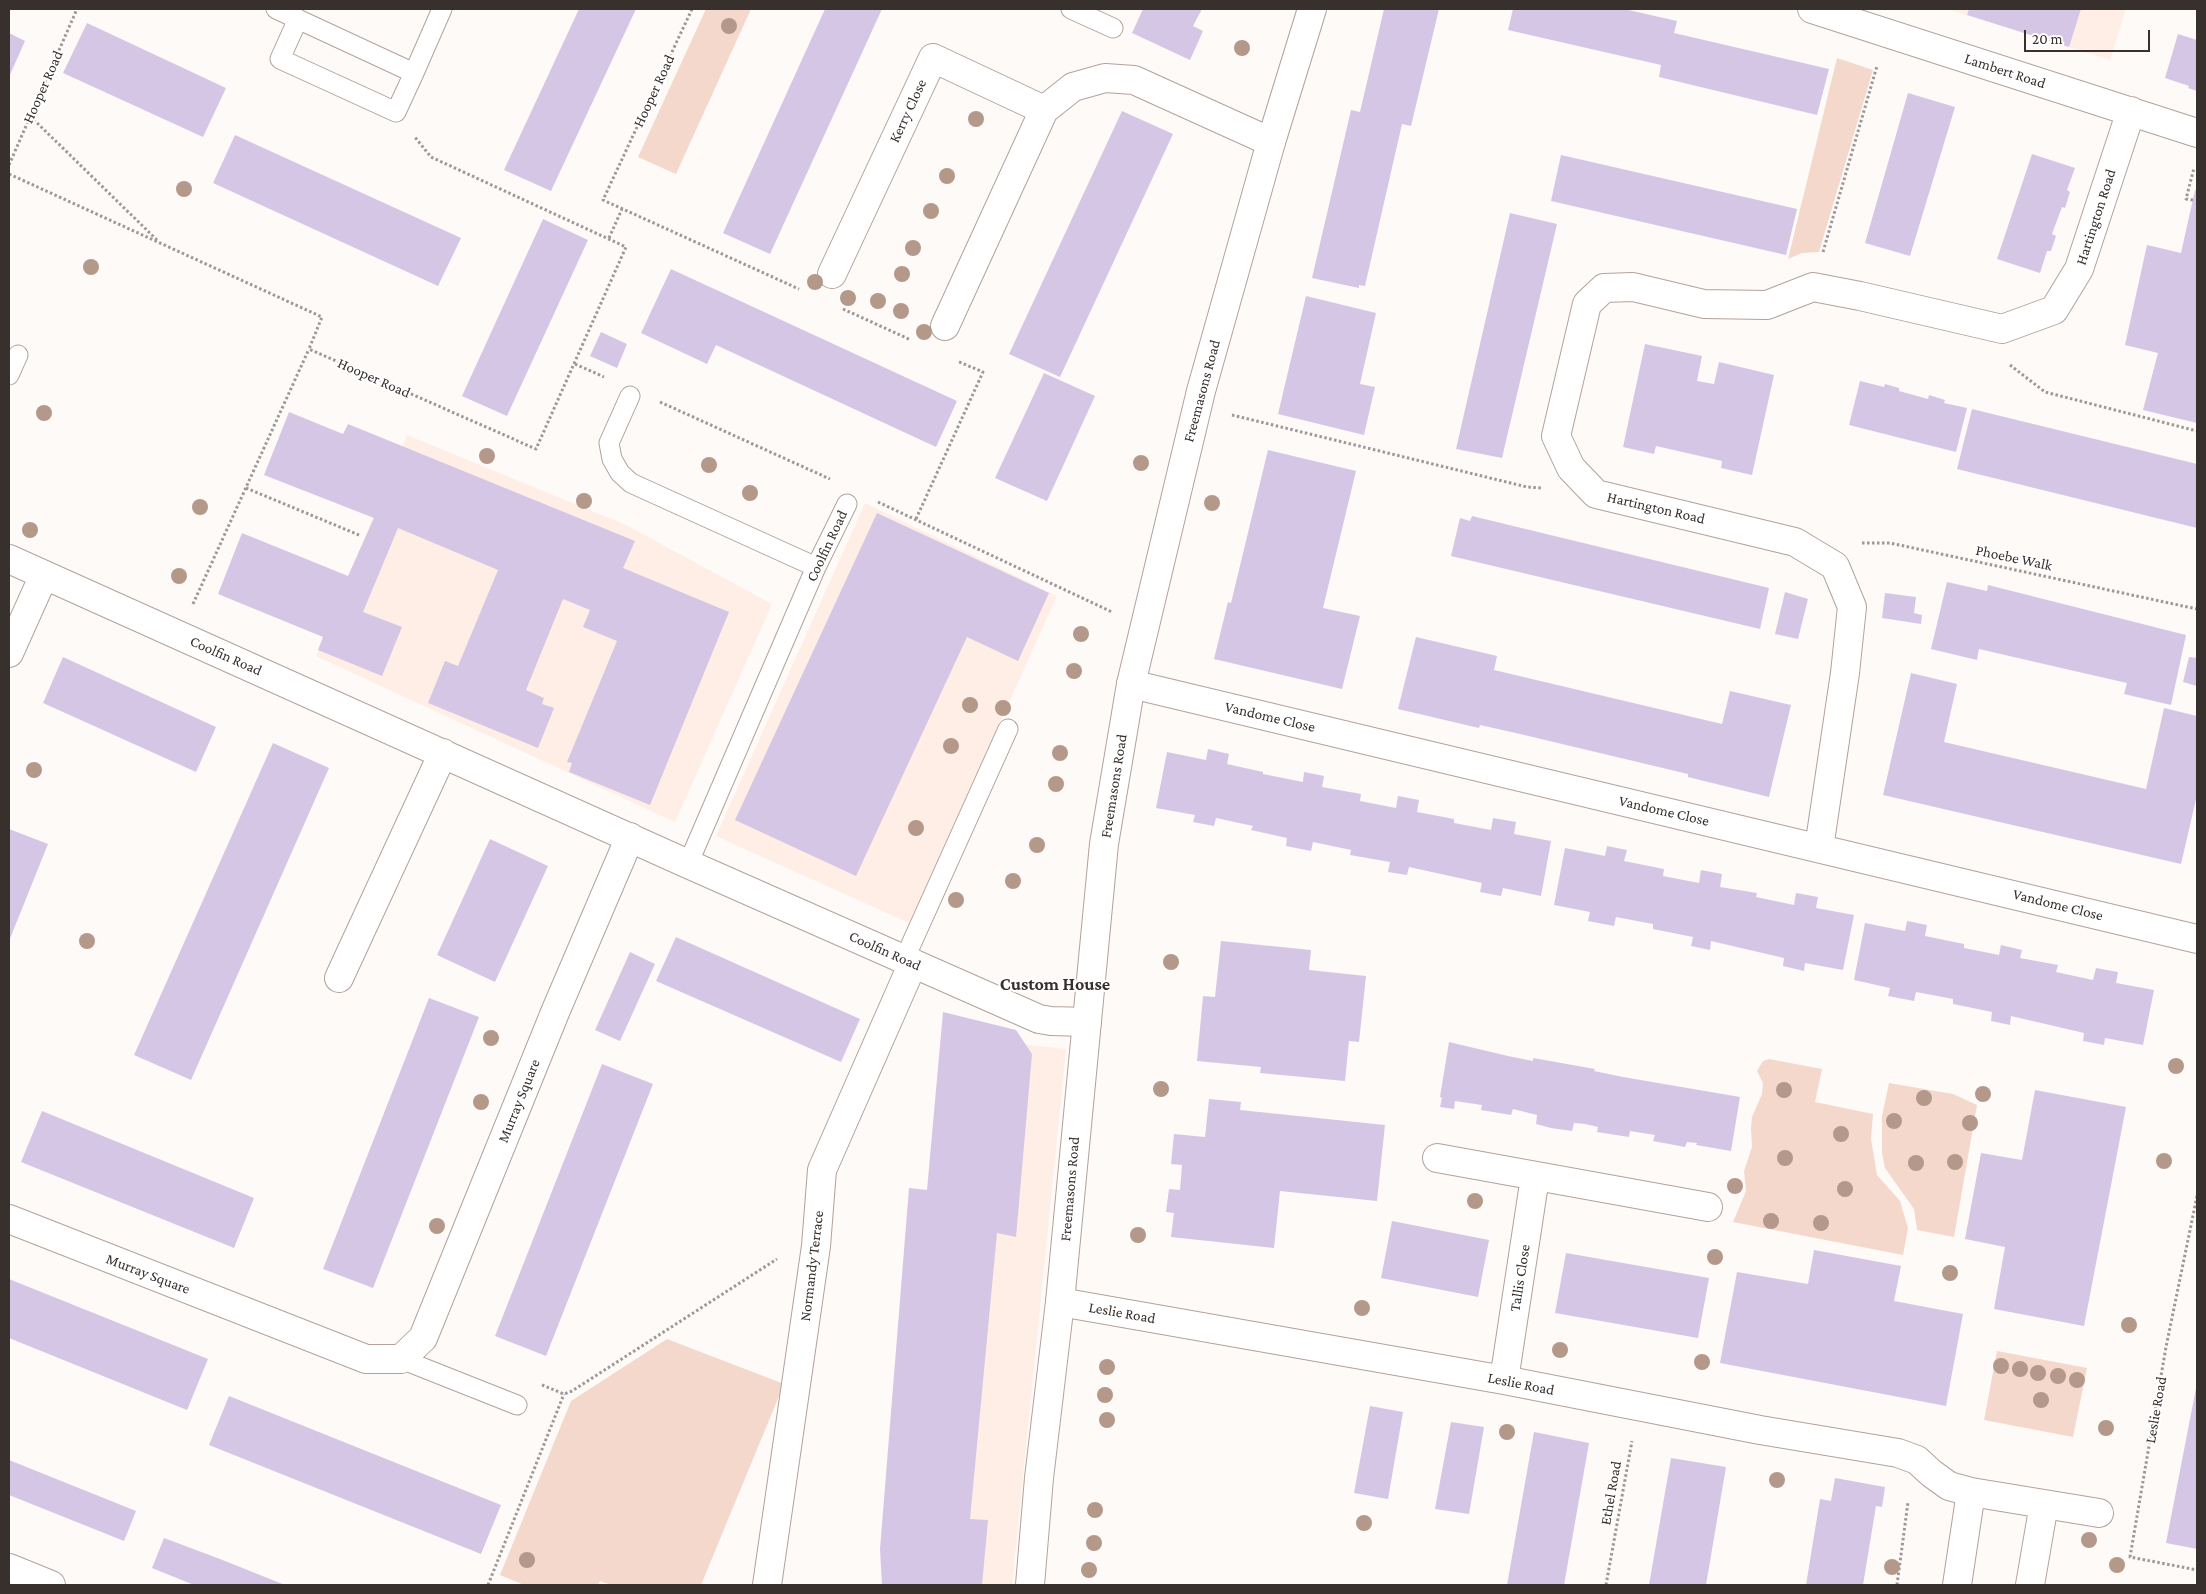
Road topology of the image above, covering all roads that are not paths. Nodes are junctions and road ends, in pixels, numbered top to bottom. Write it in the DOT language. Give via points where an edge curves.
graph roads {
  1 [pos="276,9"];
  2 [pos="442,9"];
  3 [pos="1072,9"];
  4 [pos="1312,9"];
  5 [pos="1812,9"];
  6 [pos="298,19"];
  7 [pos="1113,28"];
  8 [pos="414,73"];
  9 [pos="1044,110"];
  10 [pos="2131,111"];
  11 [pos="2197,133"];
  12 [pos="1271,142"];
  13 [pos="832,274"];
  14 [pos="945,326"];
  15 [pos="18,356"];
  16 [pos="9,375"];
  17 [pos="630,396"];
  18 [pos="847,504"];
  19 [pos="9,559"];
  20 [pos="816,567"];
  21 [pos="44,575"];
  22 [pos="9,652"];
  23 [pos="1130,684"];
  24 [pos="1008,729"];
  25 [pos="443,753"];
  26 [pos="630,837"];
  27 [pos="1819,848"];
  28 [pos="688,864"];
  29 [pos="2197,939"];
  30 [pos="909,961"];
  31 [pos="339,978"];
  32 [pos="1086,1022"];
  33 [pos="1437,1158"];
  34 [pos="1535,1177"];
  35 [pos="1708,1206"];
  36 [pos="9,1219"];
  37 [pos="1060,1302"];
  38 [pos="401,1359"];
  39 [pos="1504,1380"];
  40 [pos="517,1405"];
  41 [pos="1972,1492"];
  42 [pos="2044,1504"];
  43 [pos="2099,1513"];
  44 [pos="9,1568"];
  45 [pos="51,1585"];
  46 [pos="767,1585"];
  47 [pos="1030,1585"];
  48 [pos="1957,1585"];
  49 [pos="2030,1585"];
  1 -- 6 [label="lane"];
  2 -- 8 [label="lane"];
  3 -- 7 [label="lane"];
  4 -- 12 [label="street, Freemasons Road"];
  5 -- 10 [label="street, Lambert Road"];
  6 -- 8 [label="lane"];
  6 -- 8 [label="lane" via="280,59 396,112"];
  9 -- 12 [label="street" via="1073,87 1105,78 1134,80"];
  9 -- 13 [label="street, Kerry Close" via="933,58"];
  9 -- 14 [label="street"];
  10 -- 11 [label="street, Lambert Road"];
  10 -- 27 [label="street, Hartington Road" via="2079,269 2054,310 2002,329 1813,286 1767,305 1704,304 1633,288 1604,288 1587,304 1556,436 1571,468 1596,494 1795,542 1835,566 1852,607"];
  12 -- 23 [label="street, Freemasons Road" via="1197,406"];
  15 -- 16 [label="lane"];
  17 -- 20 [label="lane" via="608,443 612,460 620,473 631,482"];
  18 -- 20 [label="lane, Coolfin Road"];
  19 -- 21 [label="street, Coolfin Road"];
  20 -- 28 [label="lane, Coolfin Road"];
  21 -- 22 [label="street"];
  21 -- 25 [label="street, Coolfin Road"];
  23 -- 27 [label="street, Vandome Close"];
  23 -- 32 [label="street, Freemasons Road" via="1104,844"];
  24 -- 30 [label="lane"];
  25 -- 26 [label="street, Coolfin Road"];
  25 -- 31 [label="street"];
  26 -- 28 [label="street, Coolfin Road"];
  26 -- 38 [label="street, Murray Square" via="422,1338"];
  27 -- 29 [label="street, Vandome Close"];
  28 -- 30 [label="street, Coolfin Road"];
  30 -- 32 [label="street, Coolfin Road" via="1039,1019"];
  30 -- 46 [label="street, Normandy Terrace" via="822,1170 816,1246"];
  32 -- 37 [label="street, Freemasons Road"];
  33 -- 34 [label="street"];
  34 -- 35 [label="street"];
  34 -- 39 [label="street, Tallis Close"];
  36 -- 38 [label="street, Murray Square" via="366,1359"];
  37 -- 39 [label="street, Leslie Road"];
  37 -- 47 [label="street, Freemasons Road" via="1038,1478"];
  38 -- 40 [label="lane, Murray Square"];
  39 -- 41 [label="street, Leslie Road" via="1898,1454 1918,1460 1949,1486"];
  41 -- 42 [label="street, Leslie Road"];
  41 -- 48 [label="street"];
  42 -- 43 [label="street, Leslie Road"];
  42 -- 49 [label="street"];
  44 -- 45 [label="street"];
}
